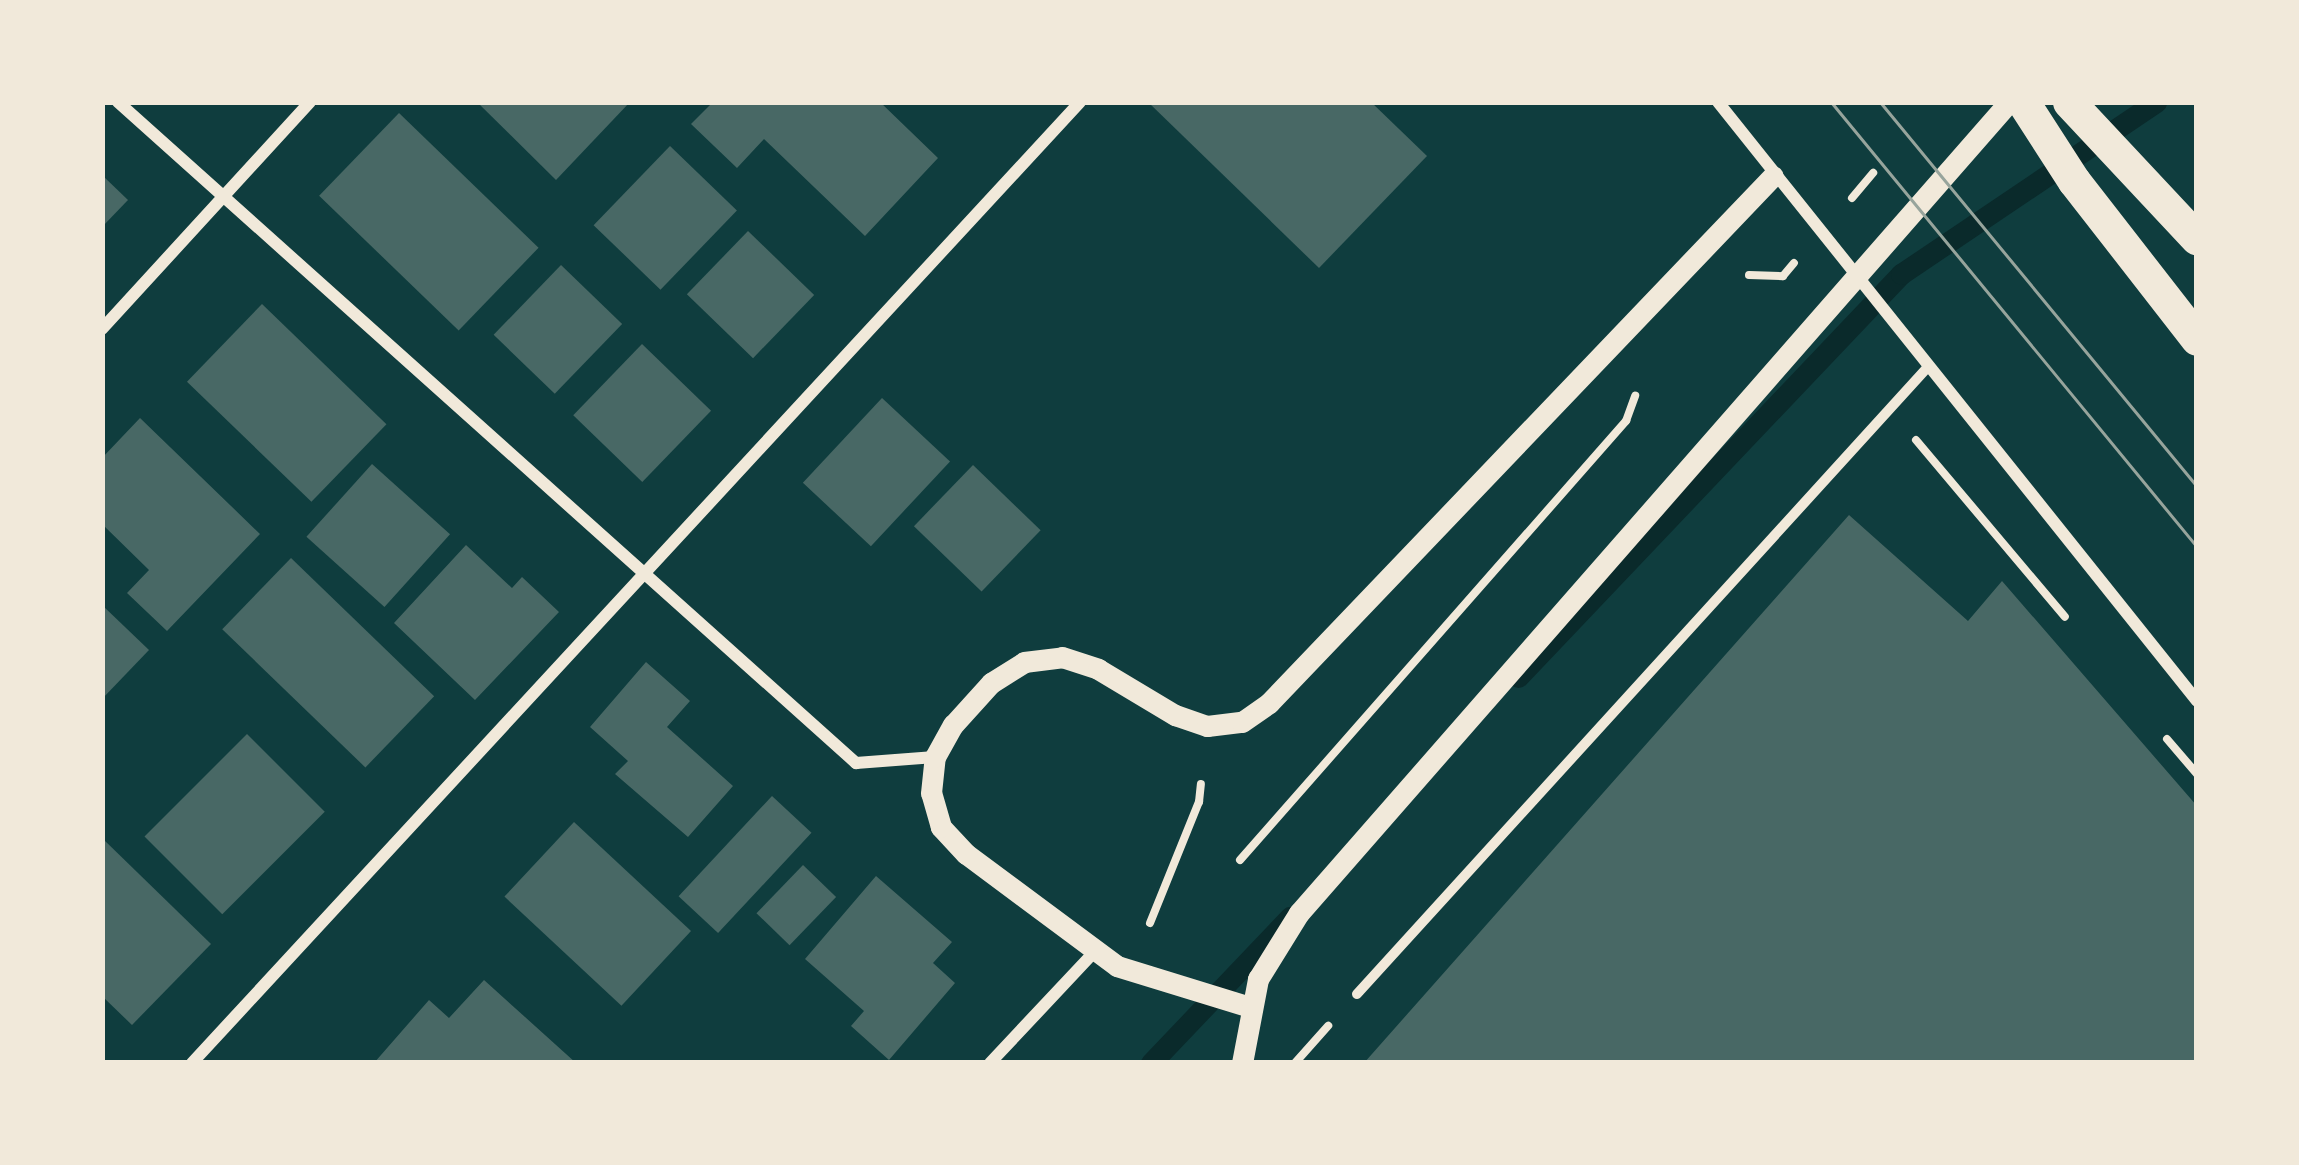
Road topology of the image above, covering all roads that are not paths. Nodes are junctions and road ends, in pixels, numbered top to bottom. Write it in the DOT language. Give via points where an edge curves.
graph roads {
  1 [pos="118,102"];
  2 [pos="310,102"];
  3 [pos="1080,102"];
  4 [pos="1718,102"];
  5 [pos="2009,102"];
  6 [pos="2023,102"];
  7 [pos="2069,102"];
  8 [pos="1773,176"];
  9 [pos="224,198"];
  10 [pos="2197,239"];
  11 [pos="102,329"];
  12 [pos="2197,339"];
  13 [pos="1927,368"];
  14 [pos="643,575"];
  15 [pos="2197,701"];
  16 [pos="935,757"];
  17 [pos="1096,950"];
  18 [pos="1358,994"];
  19 [pos="1250,1006"];
  20 [pos="192,1063"];
  21 [pos="990,1063"];
  22 [pos="1242,1063"];
  1 -- 9 [label="street"];
  2 -- 9 [label="street"];
  3 -- 14 [label="street"];
  4 -- 8 [label="street"];
  5 -- 19 [label="street" via="1299,913"];
  6 -- 12 [label="highway" via="2074,182"];
  7 -- 10 [label="highway"];
  8 -- 13 [label="street"];
  8 -- 16 [label="street" via="1269,703 1242,722 1207,726 1174,716 1063,657 1024,662 991,683"];
  9 -- 11 [label="street"];
  9 -- 14 [label="street"];
  13 -- 15 [label="street"];
  13 -- 18 [label="street"];
  14 -- 16 [label="street" via="856,763"];
  14 -- 20 [label="street"];
  16 -- 17 [label="street" via="931,793 941,827"];
  17 -- 19 [label="street" via="1117,966"];
  17 -- 21 [label="street"];
  19 -- 22 [label="street"];
}
